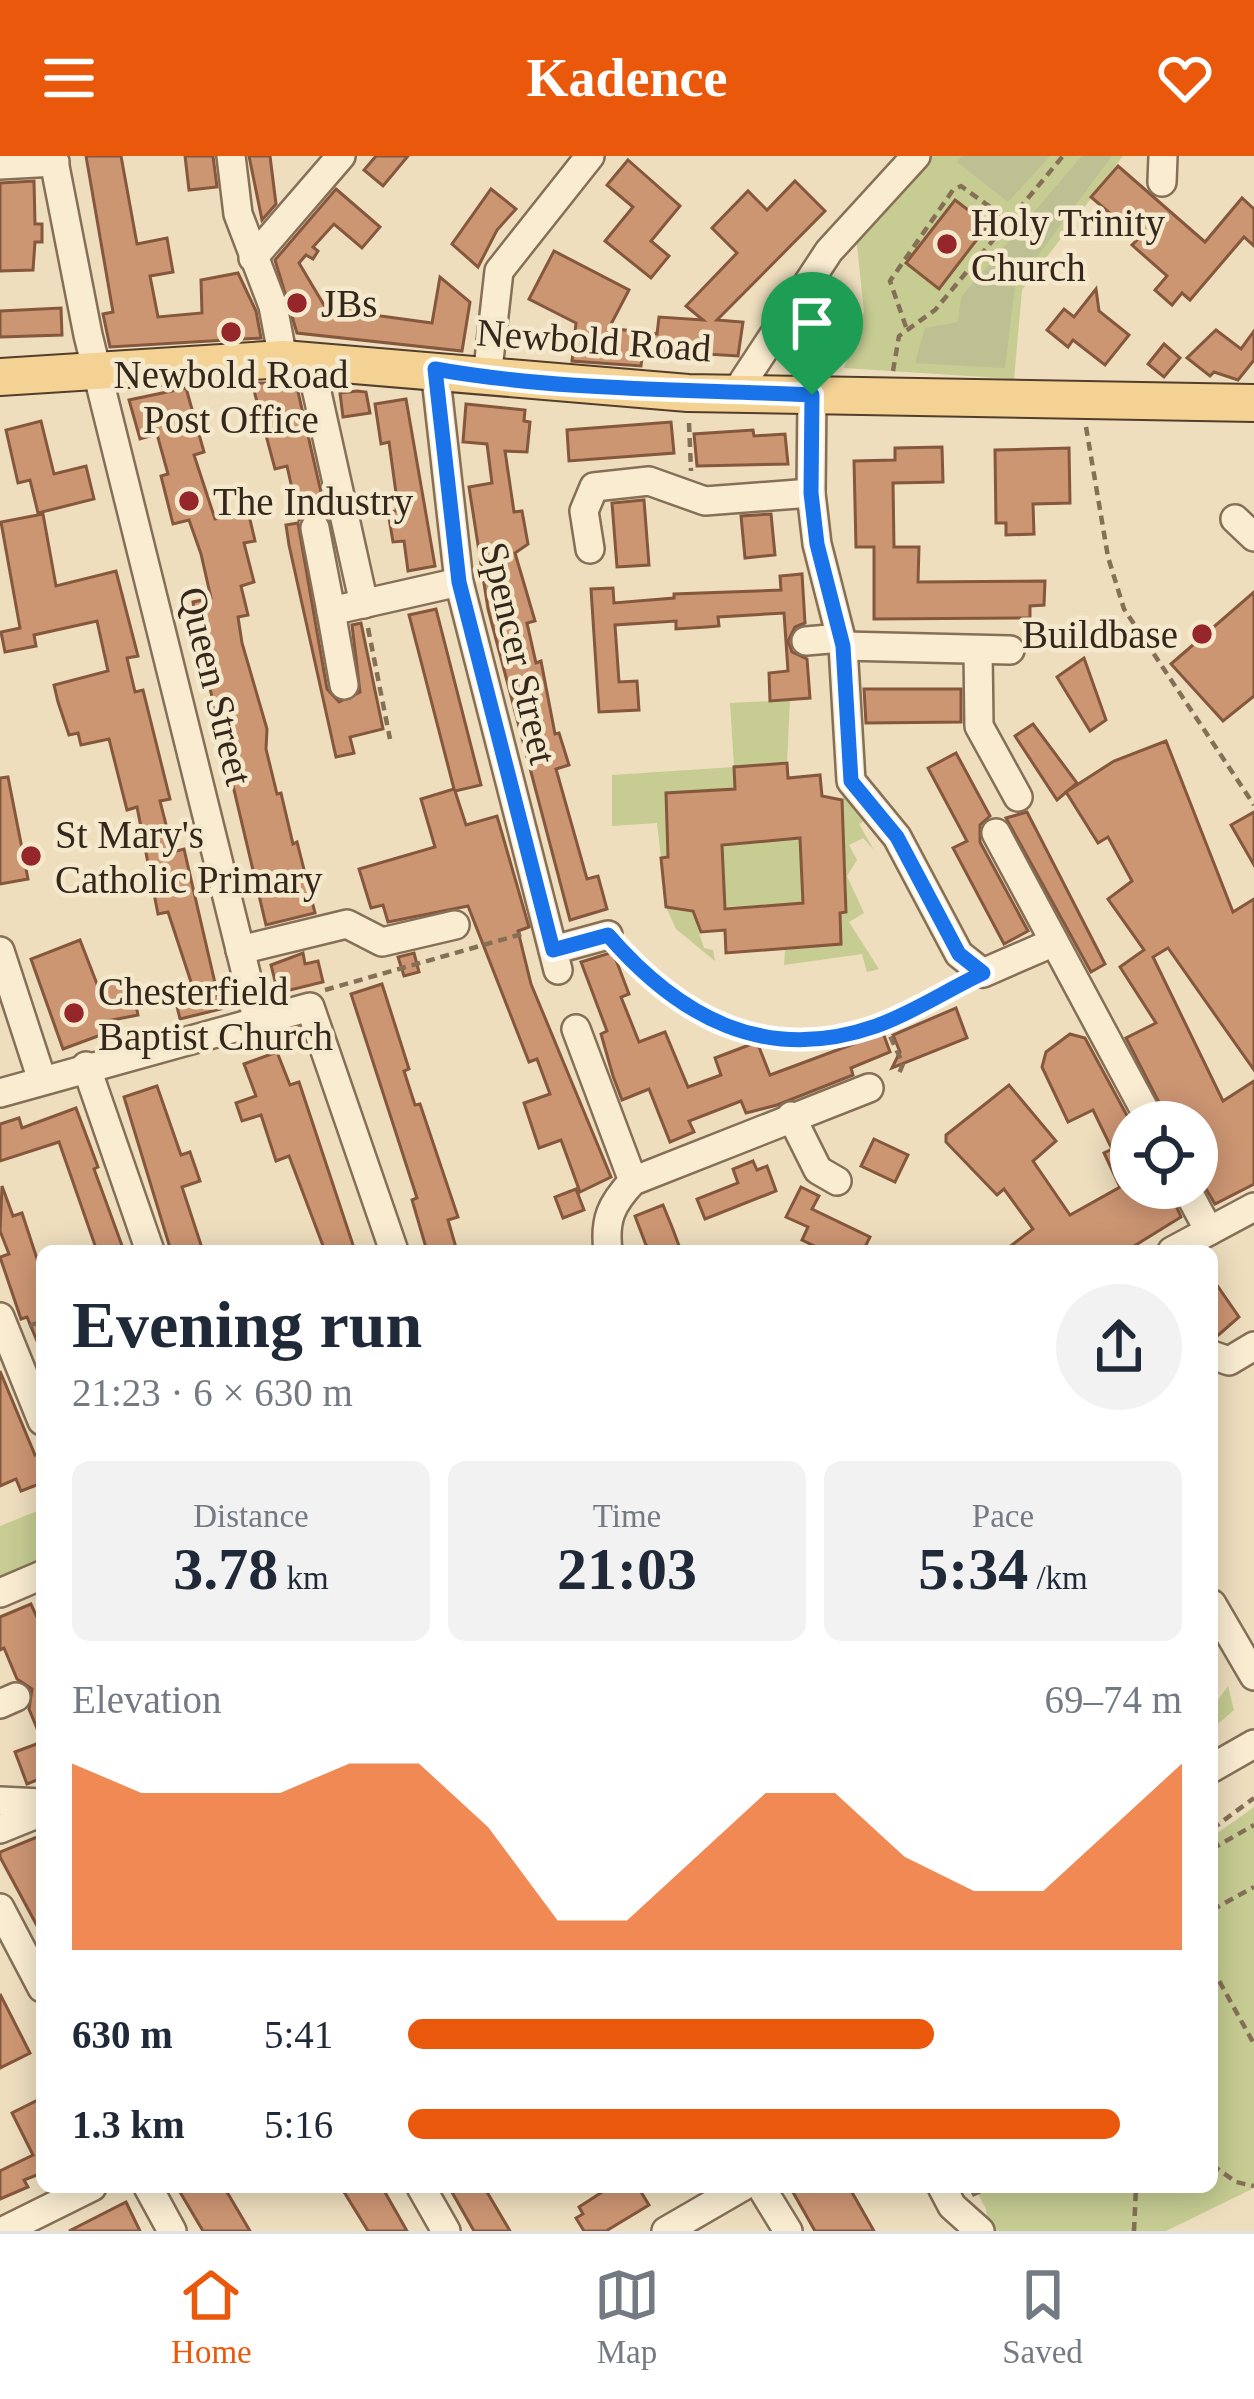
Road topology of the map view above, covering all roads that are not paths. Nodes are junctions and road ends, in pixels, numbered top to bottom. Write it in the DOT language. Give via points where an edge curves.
graph roads {
  1 [pos="231,156"];
  2 [pos="341,156"];
  3 [pos="590,156"];
  4 [pos="916,156"];
  5 [pos="54,159"];
  6 [pos="0,164"];
  7 [pos="253,258"];
  8 [pos="298,369"];
  9 [pos="435,369"];
  10 [pos="100,372"];
  11 [pos="0,376"];
  12 [pos="487,378"];
  13 [pos="737,391"];
  14 [pos="812,395"];
  15 [pos="1254,403"];
  16 [pos="811,493"];
  17 [pos="315,528"];
  18 [pos="590,549"];
  19 [pos="459,582"];
  20 [pos="364,604"];
  21 [pos="331,611"];
  22 [pos="806,641"];
  23 [pos="842,642"];
  24 [pos="978,650"];
  25 [pos="1010,650"];
  26 [pos="344,685"];
  27 [pos="1018,796"];
  28 [pos="996,833"];
  29 [pos="455,925"];
  30 [pos="608,935"];
  31 [pos="1052,943"];
  32 [pos="240,950"];
  33 [pos="0,951"];
  34 [pos="257,1018"];
  35 [pos="576,1029"];
  36 [pos="86,1066"];
  37 [pos="42,1080"];
  38 [pos="869,1088"];
  39 [pos="0,1093"];
  40 [pos="1139,1101"];
  41 [pos="791,1116"];
  42 [pos="633,1181"];
  43 [pos="837,1181"];
  44 [pos="1254,1207"];
  45 [pos="1197,1209"];
  46 [pos="1209,1231"];
  47 [pos="148,1245"];
  48 [pos="392,1245"];
  49 [pos="607,1245"];
  50 [pos="1183,1245"];
  51 [pos="0,1317"];
  52 [pos="1254,1346"];
  53 [pos="1218,1357"];
  54 [pos="36,1406"];
  55 [pos="36,1578"];
  56 [pos="0,1593"];
  57 [pos="1218,1614"];
  58 [pos="1254,1676"];
  59 [pos="1254,1744"];
  60 [pos="1218,1765"];
  61 [pos="0,1801"];
  62 [pos="36,1807"];
  63 [pos="36,1811"];
  64 [pos="0,1829"];
  65 [pos="0,1908"];
  66 [pos="36,1977"];
  67 [pos="80,2193"];
  68 [pos="151,2193"];
  69 [pos="424,2193"];
  70 [pos="732,2193"];
  71 [pos="765,2193"];
  72 [pos="945,2193"];
  73 [pos="3,2231"];
  74 [pos="172,2231"];
  75 [pos="446,2231"];
  76 [pos="666,2231"];
  77 [pos="788,2231"];
  78 [pos="980,2231"];
  1 -- 7 [label="street"];
  2 -- 7 [label="street"];
  3 -- 12 [label="street" via="499,271"];
  4 -- 13 [label="street" via="829,251"];
  5 -- 6 [label="street"];
  5 -- 10 [label="street, Queen Street"];
  7 -- 8 [label="street"];
  8 -- 9 [label="main road, Newbold Road"];
  8 -- 10 [label="main road, Newbold Road"];
  8 -- 20 [label="street"];
  9 -- 12 [label="main road, Newbold Road"];
  9 -- 19 [label="street, Spencer Street"];
  10 -- 11 [label="main road, Newbold Road"];
  10 -- 32 [label="street, Queen Street"];
  12 -- 13 [label="main road, Newbold Road"];
  13 -- 14 [label="main road, Newbold Road"];
  14 -- 15 [label="main road, Newbold Road"];
  14 -- 16 [label="street"];
  16 -- 18 [label="street" via="728,502 649,481 594,487 584,511"];
  16 -- 23 [label="street"];
  17 -- 21 [label="street"];
  19 -- 20 [label="street"];
  19 -- 30 [label="street, Spencer Street" via="553,949"];
  20 -- 21 [label="street"];
  21 -- 26 [label="street"];
  22 -- 23 [label="street"];
  23 -- 24 [label="street"];
  23 -- 31 [label="street" via="851,781 897,837 959,954 983,973"];
  24 -- 25 [label="street"];
  24 -- 27 [label="street" via="979,726"];
  28 -- 31 [label="street"];
  29 -- 32 [label="street" via="382,942 347,924"];
  31 -- 40 [label="street"];
  32 -- 34 [label="street, Queen Street"];
  33 -- 37 [label="street"];
  34 -- 36 [label="street"];
  34 -- 48 [label="street" via="310,1007"];
  35 -- 42 [label="street"];
  36 -- 37 [label="street"];
  36 -- 47 [label="street"];
  37 -- 39 [label="street"];
  38 -- 41 [label="street"];
  41 -- 42 [label="street"];
  41 -- 43 [label="street" via="818,1170"];
  42 -- 49 [label="street" via="612,1202"];
  44 -- 46 [label="street"];
  45 -- 46 [label="street"];
  46 -- 50 [label="street"];
  51 -- 54 [label="street"];
  52 -- 53 [label="street" via="1229,1360"];
  55 -- 56 [label="street"];
  57 -- 58 [label="street"];
  59 -- 60 [label="street"];
  61 -- 62 [label="street"];
  63 -- 64 [label="street"];
  65 -- 66 [label="street"];
  67 -- 73 [label="street"];
  68 -- 74 [label="street"];
  69 -- 75 [label="street"];
  70 -- 76 [label="street"];
  71 -- 77 [label="street"];
  72 -- 78 [label="street"];
}
